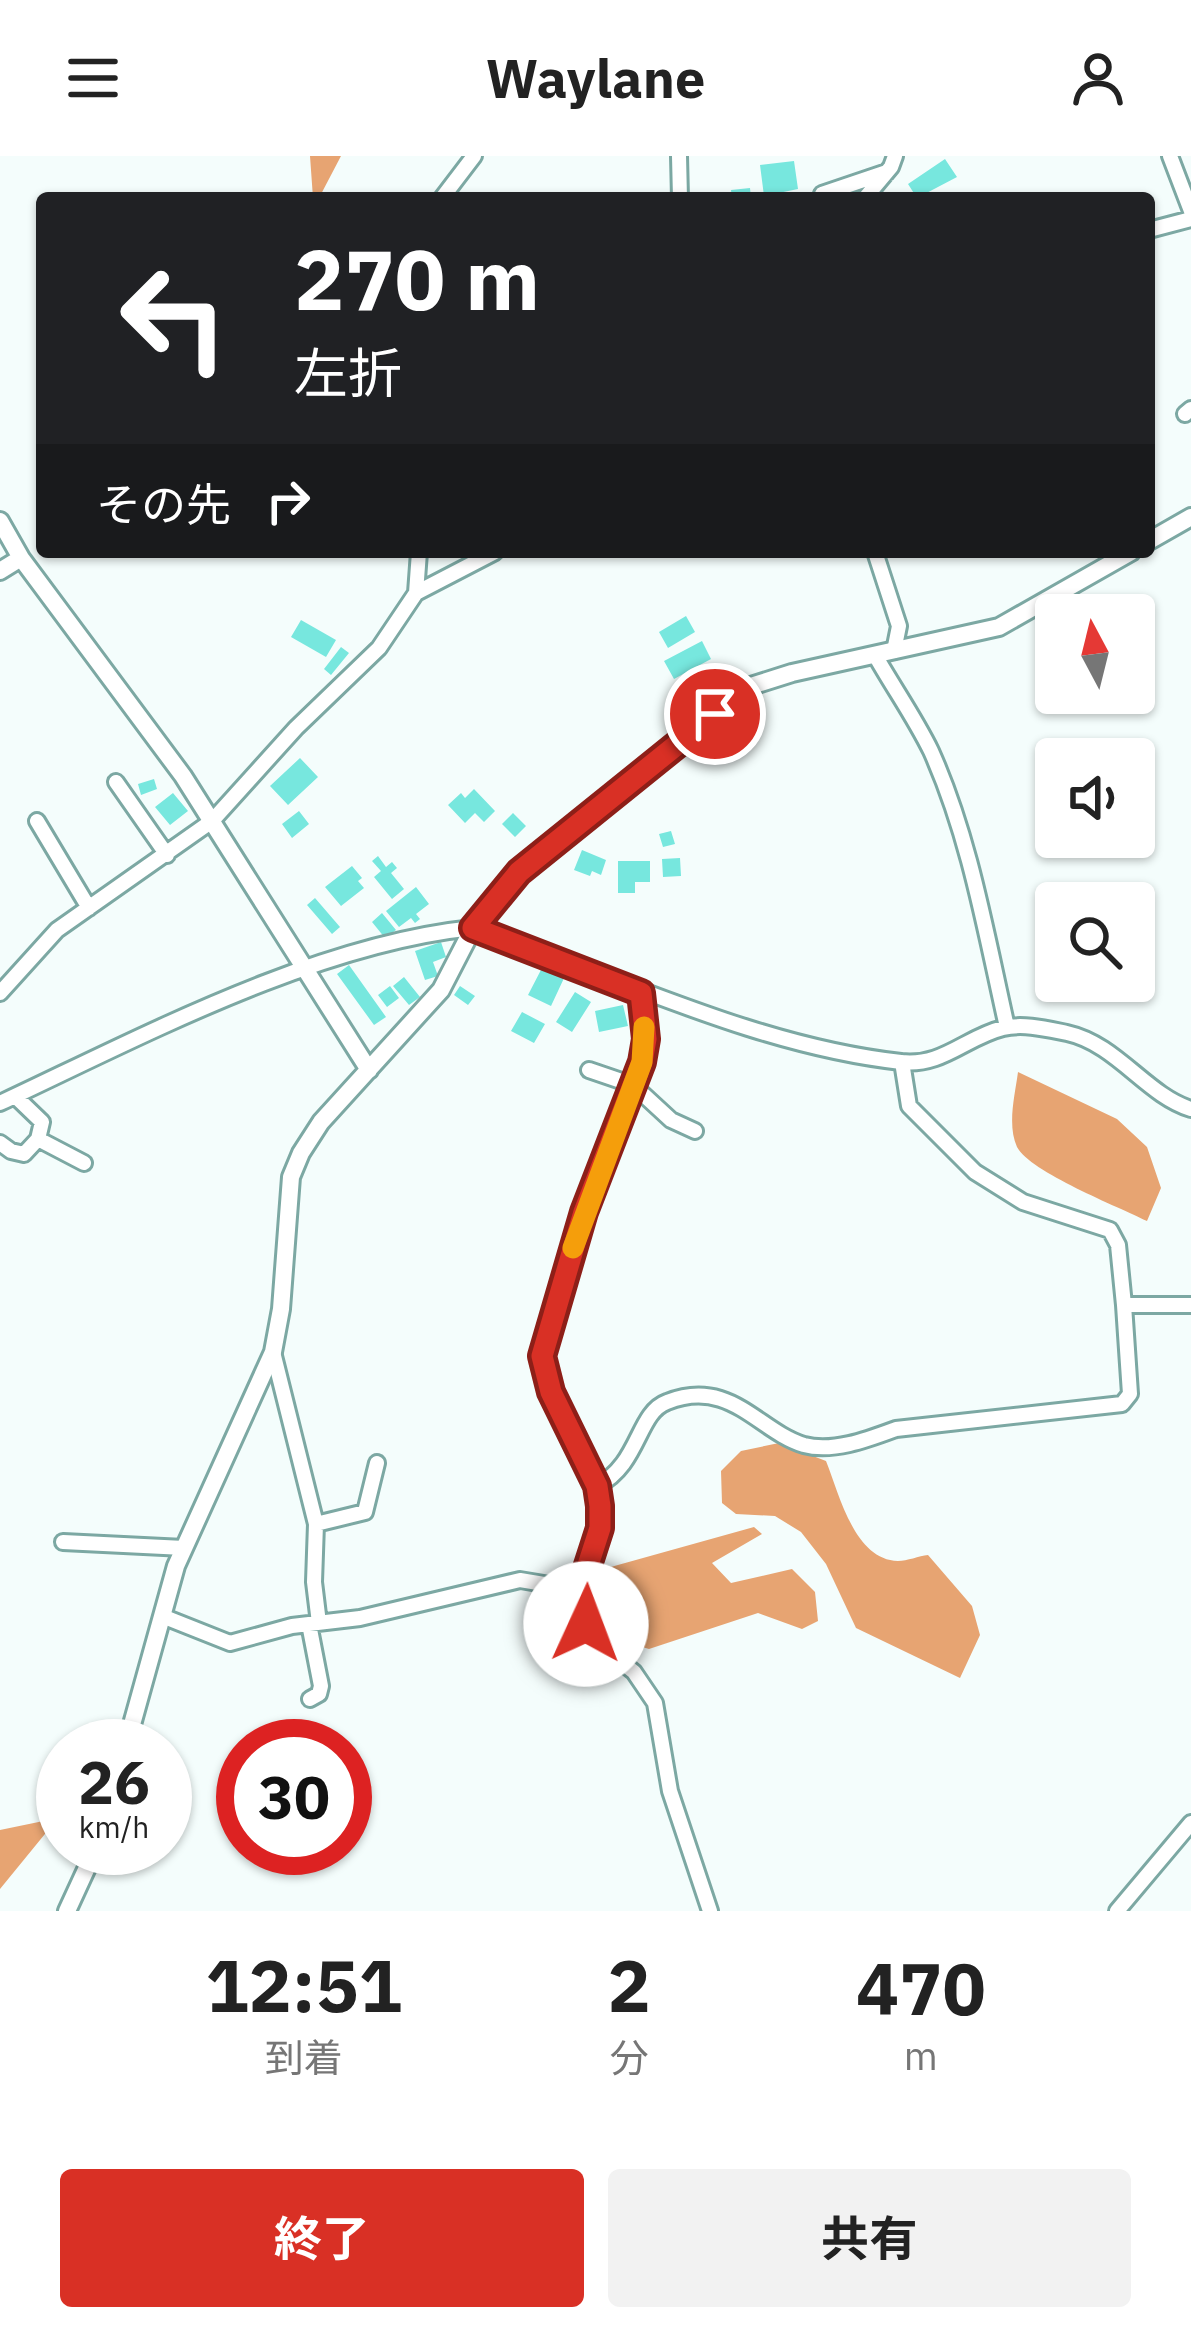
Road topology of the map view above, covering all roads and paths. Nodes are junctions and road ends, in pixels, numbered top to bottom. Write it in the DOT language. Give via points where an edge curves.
graph roads {
  1 [pos="474,156"];
  2 [pos="680,156"];
  3 [pos="895,156"];
  4 [pos="1169,156"];
  5 [pos="887,172"];
  6 [pos="447,192"];
  7 [pos="680,192"];
  8 [pos="828,192"];
  9 [pos="871,192"];
  10 [pos="1191,215"];
  11 [pos="1155,228"];
  12 [pos="1191,517"];
  13 [pos="0,521"];
  14 [pos="1155,538"];
  15 [pos="21,558"];
  16 [pos="419,558"];
  17 [pos="483,558"];
  18 [pos="877,558"];
  19 [pos="1120,558"];
  20 [pos="0,571"];
  21 [pos="416,592"];
  22 [pos="894,651"];
  23 [pos="875,655"];
  24 [pos="116,782"];
  25 [pos="38,821"];
  26 [pos="212,821"];
  27 [pos="167,855"];
  28 [pos="89,908"];
  29 [pos="473,928"];
  30 [pos="304,970"];
  31 [pos="2,984"];
  32 [pos="641,993"];
  33 [pos="1007,1027"];
  34 [pos="902,1062"];
  35 [pos="369,1070"];
  36 [pos="589,1070"];
  37 [pos="633,1085"];
  38 [pos="15,1096"];
  39 [pos="0,1103"];
  40 [pos="1191,1108"];
  41 [pos="695,1130"];
  42 [pos="38,1139"];
  43 [pos="0,1143"];
  44 [pos="84,1163"];
  45 [pos="1124,1305"];
  46 [pos="1191,1305"];
  47 [pos="273,1352"];
  48 [pos="377,1462"];
  49 [pos="597,1486"];
  50 [pos="316,1524"];
  51 [pos="63,1541"];
  52 [pos="184,1548"];
  53 [pos="580,1590"];
  54 [pos="162,1616"];
  55 [pos="314,1624"];
  56 [pos="310,1699"];
  57 [pos="133,1719"];
  58 [pos="1191,1823"];
  59 [pos="84,1875"];
  60 [pos="67,1911"];
  61 [pos="710,1911"];
  62 [pos="1118,1911"];
  1 -- 6 [label="street"];
  2 -- 7 [label="street"];
  3 -- 5 [label="street"];
  4 -- 10 [label="street"];
  5 -- 8 [label="street"];
  5 -- 9 [label="street"];
  10 -- 11 [label="street"];
  12 -- 14 [label="street"];
  13 -- 15 [label="street"];
  15 -- 20 [label="street"];
  15 -- 26 [label="street"];
  16 -- 21 [label="street"];
  17 -- 21 [label="street"];
  18 -- 22 [label="street" via="899,626"];
  19 -- 22 [label="street" via="999,627"];
  21 -- 26 [label="street" via="379,648"];
  22 -- 23 [label="street"];
  23 -- 29 [label="street" via="751,686 519,872"];
  23 -- 33 [label="street" via="946,786"];
  24 -- 27 [label="street"];
  25 -- 28 [label="street"];
  26 -- 27 [label="street"];
  26 -- 30 [label="street"];
  27 -- 28 [label="street"];
  28 -- 31 [label="street"];
  29 -- 30 [label="street"];
  29 -- 32 [label="street"];
  29 -- 35 [label="street" via="441,990"];
  30 -- 35 [label="street"];
  30 -- 38 [label="street"];
  32 -- 34 [label="street"];
  32 -- 37 [label="street" via="646,1039"];
  33 -- 34 [label="street" via="947,1056"];
  33 -- 40 [label="street" via="1074,1034"];
  34 -- 45 [label="street" via="910,1106 976,1172 1023,1202 1109,1230"];
  35 -- 47 [label="street" via="321,1122 291,1177"];
  36 -- 37 [label="street"];
  37 -- 41 [label="street" via="671,1120"];
  37 -- 49 [label="street" via="584,1212 542,1356"];
  38 -- 39 [label="street"];
  38 -- 42 [label="street" via="42,1122"];
  42 -- 43 [label="street" via="24,1154"];
  42 -- 44 [label="street"];
  45 -- 46 [label="street"];
  45 -- 49 [label="street" via="1130,1394 1122,1404 896,1429 818,1448 710,1396 665,1402 648,1416 629,1460"];
  47 -- 50 [label="street"];
  47 -- 52 [label="street"];
  48 -- 50 [label="street" via="365,1512"];
  49 -- 53 [label="street" via="600,1528"];
  50 -- 55 [label="street"];
  51 -- 52 [label="street"];
  52 -- 54 [label="street"];
  53 -- 55 [label="street" via="520,1580"];
  53 -- 61 [label="street" via="599,1644 656,1703 670,1791"];
  54 -- 55 [label="street" via="230,1642"];
  54 -- 57 [label="street"];
  55 -- 56 [label="street" via="321,1686"];
  58 -- 62 [label="street"];
  59 -- 60 [label="street"];
}
